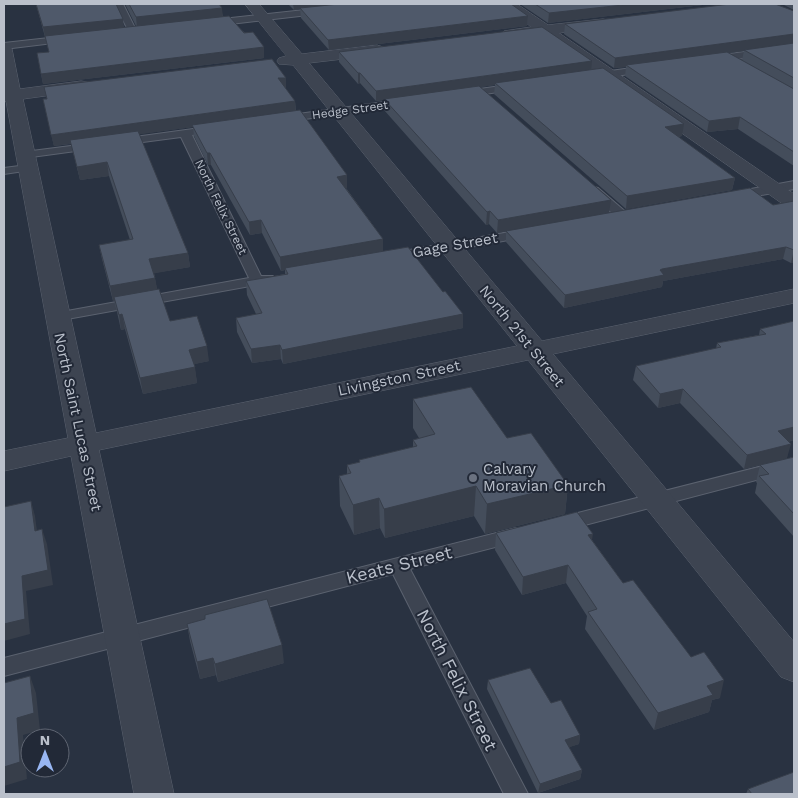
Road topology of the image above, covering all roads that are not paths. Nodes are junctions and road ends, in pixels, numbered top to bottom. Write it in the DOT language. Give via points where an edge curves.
graph roads {
  1 [pos="119,4"];
  2 [pos="508,4"];
  3 [pos="329,10"];
  4 [pos="258,11"];
  5 [pos="613,22"];
  6 [pos="199,25"];
  7 [pos="546,30"];
  8 [pos="133,32"];
  9 [pos="497,36"];
  10 [pos="78,38"];
  11 [pos="4,48"];
  12 [pos="794,48"];
  13 [pos="388,49"];
  14 [pos="727,58"];
  15 [pos="299,60"];
  16 [pos="708,60"];
  17 [pos="269,63"];
  18 [pos="659,67"];
  19 [pos="744,67"];
  20 [pos="609,74"];
  21 [pos="590,77"];
  22 [pos="101,84"];
  23 [pos="521,86"];
  24 [pos="482,92"];
  25 [pos="8,95"];
  26 [pos="454,96"];
  27 [pos="416,101"];
  28 [pos="497,105"];
  29 [pos="340,111"];
  30 [pos="272,121"];
  31 [pos="224,128"];
  32 [pos="185,133"];
  33 [pos="18,165"];
  34 [pos="586,183"];
  35 [pos="794,185"];
  36 [pos="774,189"];
  37 [pos="717,199"];
  38 [pos="794,202"];
  39 [pos="627,215"];
  40 [pos="603,219"];
  41 [pos="536,231"];
  42 [pos="449,246"];
  43 [pos="382,258"];
  44 [pos="277,278"];
  45 [pos="258,281"];
  46 [pos="794,296"];
  47 [pos="56,317"];
  48 [pos="533,350"];
  49 [pos="83,445"];
  50 [pos="4,462"];
  51 [pos="794,464"];
  52 [pos="656,500"];
  53 [pos="398,565"];
  54 [pos="122,636"];
  55 [pos="4,667"];
  56 [pos="794,667"];
  57 [pos="154,794"];
  58 [pos="516,794"];
  1 -- 8 [label="lane"];
  2 -- 7 [label="street"];
  3 -- 4 [label="lane"];
  4 -- 6 [label="lane"];
  4 -- 15 [label="street, North 21st Street"];
  5 -- 7 [label="street"];
  7 -- 9 [label="street"];
  7 -- 20 [label="street"];
  10 -- 11 [label="lane"];
  11 -- 25 [label="street, North Saint Lucas Street"];
  12 -- 14 [label="lane"];
  13 -- 15 [label="street"];
  14 -- 16 [label="lane"];
  14 -- 19 [label="lane"];
  15 -- 17 [label="street"];
  15 -- 29 [label="street, North 21st Street"];
  18 -- 20 [label="lane"];
  20 -- 21 [label="lane"];
  20 -- 36 [label="street"];
  22 -- 25 [label="street"];
  23 -- 24 [label="lane"];
  24 -- 26 [label="lane"];
  24 -- 28 [label="lane"];
  25 -- 33 [label="street, North Saint Lucas Street"];
  27 -- 29 [label="lane, Hedge Street"];
  29 -- 30 [label="lane, Hedge Street"];
  29 -- 42 [label="street, North 21st Street"];
  31 -- 32 [label="lane"];
  32 -- 33 [label="lane"];
  32 -- 45 [label="lane, North Felix Street"];
  33 -- 47 [label="street, North Saint Lucas Street"];
  34 -- 39 [label="lane"];
  35 -- 36 [label="lane"];
  36 -- 37 [label="lane"];
  36 -- 38 [label="street"];
  39 -- 40 [label="lane"];
  41 -- 42 [label="lane, Gage Street"];
  42 -- 43 [label="lane, Gage Street"];
  42 -- 48 [label="street, North 21st Street"];
  44 -- 45 [label="lane"];
  45 -- 47 [label="lane"];
  46 -- 48 [label="street, Livingston Street"];
  47 -- 49 [label="street, North Saint Lucas Street"];
  48 -- 49 [label="street, Livingston Street"];
  48 -- 52 [label="street, North 21st Street"];
  49 -- 50 [label="street, Livingston Street"];
  49 -- 54 [label="street, North Saint Lucas Street"];
  51 -- 52 [label="lane, Keats Street"];
  52 -- 53 [label="lane, Keats Street"];
  52 -- 56 [label="street, North 21st Street"];
  53 -- 54 [label="lane, Keats Street"];
  53 -- 58 [label="lane, North Felix Street"];
  54 -- 55 [label="lane, Keats Street"];
  54 -- 57 [label="street, North Saint Lucas Street"];
}
